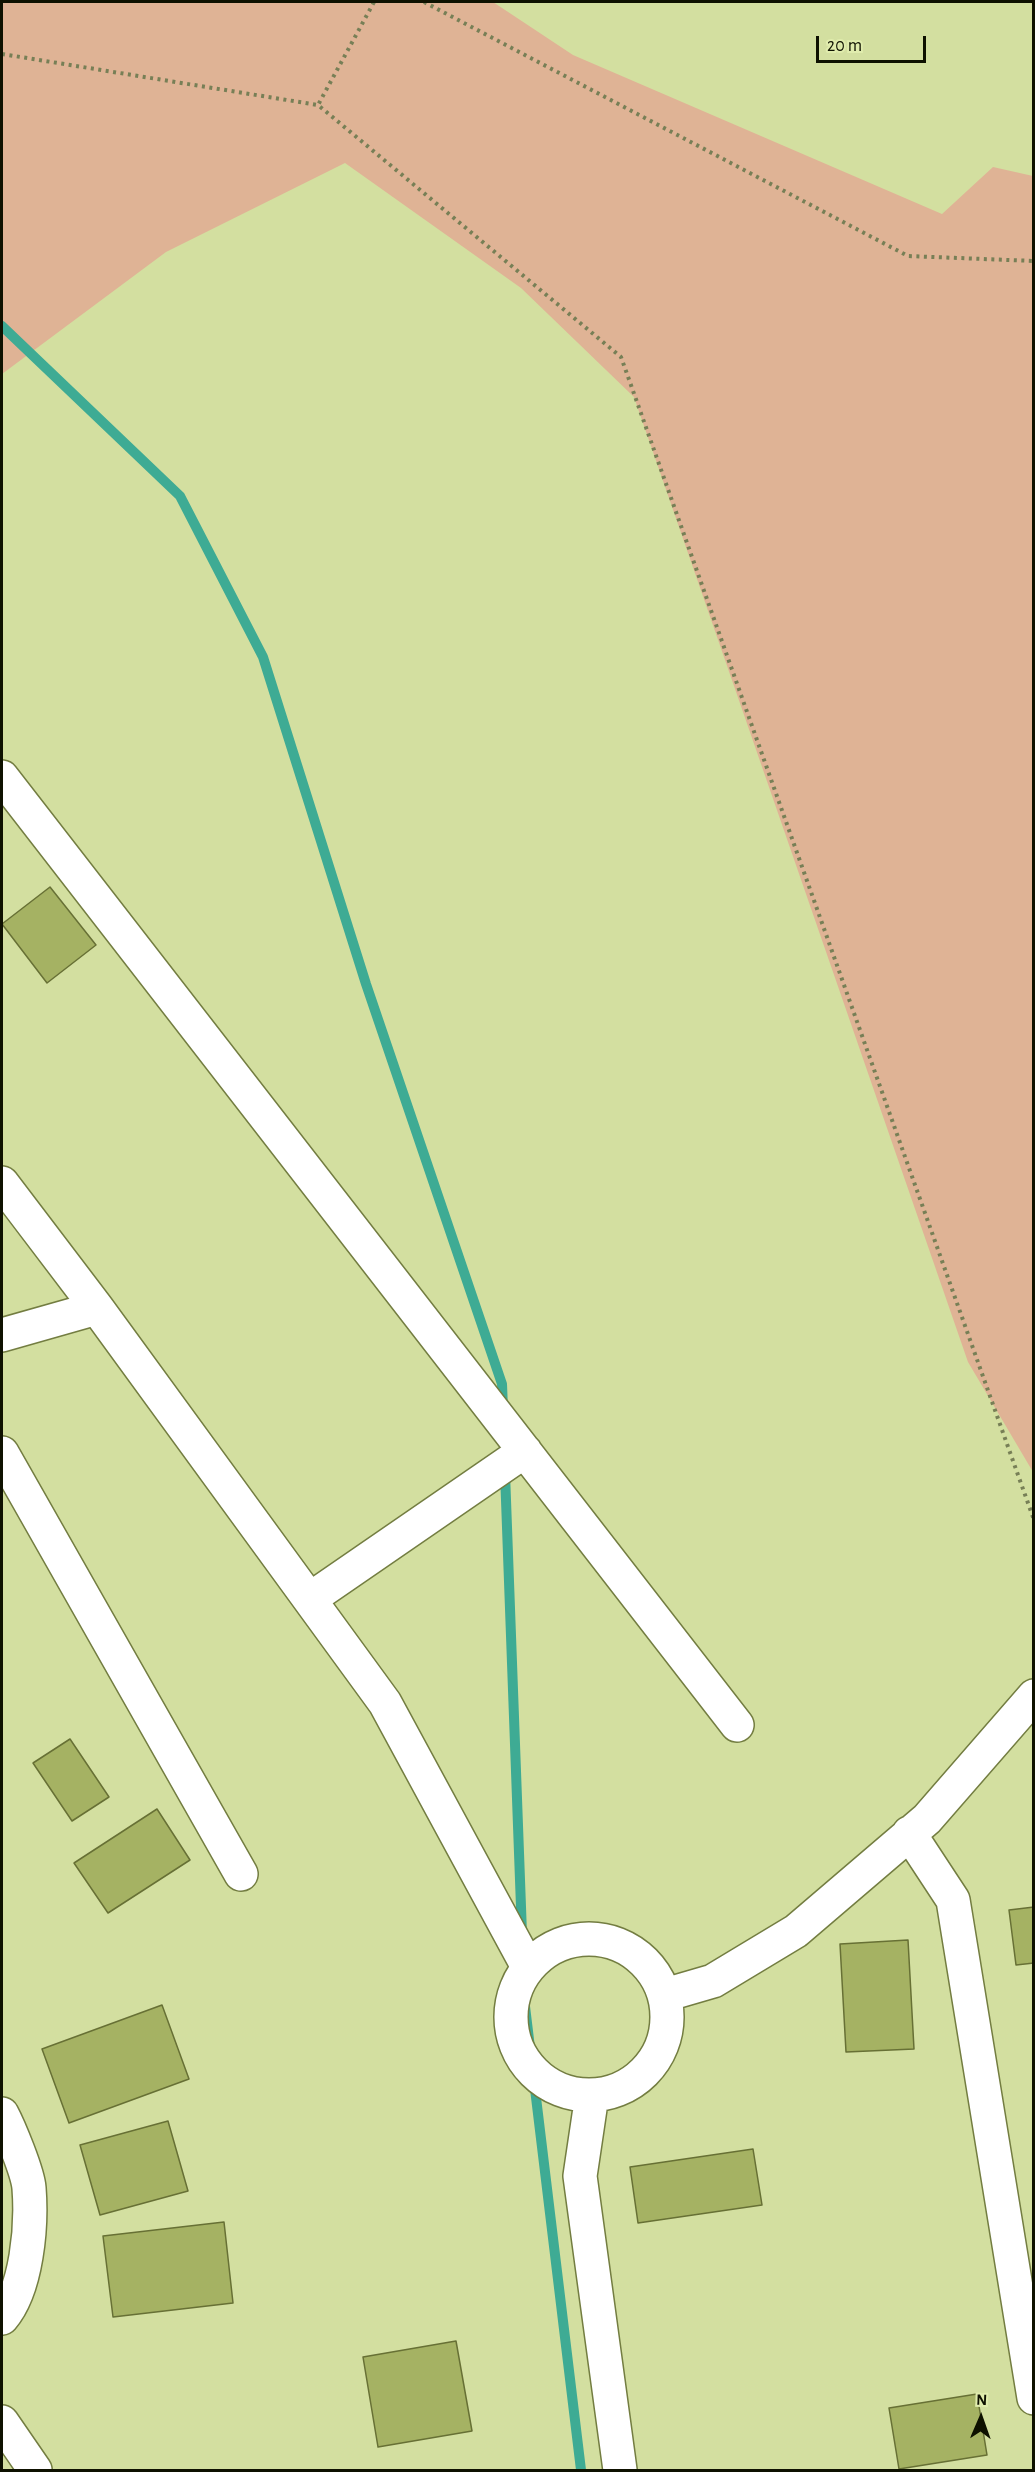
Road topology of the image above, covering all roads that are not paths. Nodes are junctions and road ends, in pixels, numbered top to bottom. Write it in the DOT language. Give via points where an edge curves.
graph roads {
  1 [pos="2,777"];
  2 [pos="2,1183"];
  3 [pos="97,1308"];
  4 [pos="2,1335"];
  5 [pos="525,1451"];
  6 [pos="2,1453"];
  7 [pos="310,1599"];
  8 [pos="1034,1696"];
  9 [pos="737,1725"];
  10 [pos="909,1833"];
  11 [pos="241,1874"];
  12 [pos="528,1967"];
  13 [pos="665,1995"];
  14 [pos="592,2095"];
  15 [pos="2,2114"];
  16 [pos="2,2318"];
  17 [pos="1034,2398"];
  18 [pos="2,2422"];
  19 [pos="35,2470"];
  20 [pos="620,2470"];
  1 -- 5 [label="street"];
  2 -- 3 [label="street"];
  3 -- 4 [label="street"];
  3 -- 7 [label="street"];
  5 -- 7 [label="street"];
  5 -- 9 [label="street"];
  6 -- 11 [label="street"];
  7 -- 12 [label="street" via="385,1702"];
  8 -- 10 [label="street" via="927,1819"];
  10 -- 13 [label="street" via="796,1930 713,1981"];
  10 -- 17 [label="street" via="953,1900"];
  12 -- 13 [label="street" via="546,1952 569,1941 592,1939 616,1944 638,1955"];
  12 -- 14 [label="street" via="514,1994 511,2023 519,2052 536,2076 562,2090"];
  13 -- 14 [label="street" via="668,2024 660,2051 643,2074 620,2090"];
  14 -- 20 [label="street" via="580,2176"];
  15 -- 16 [label="street" via="29,2186 28,2253 10,2308"];
  18 -- 19 [label="street"];
}
